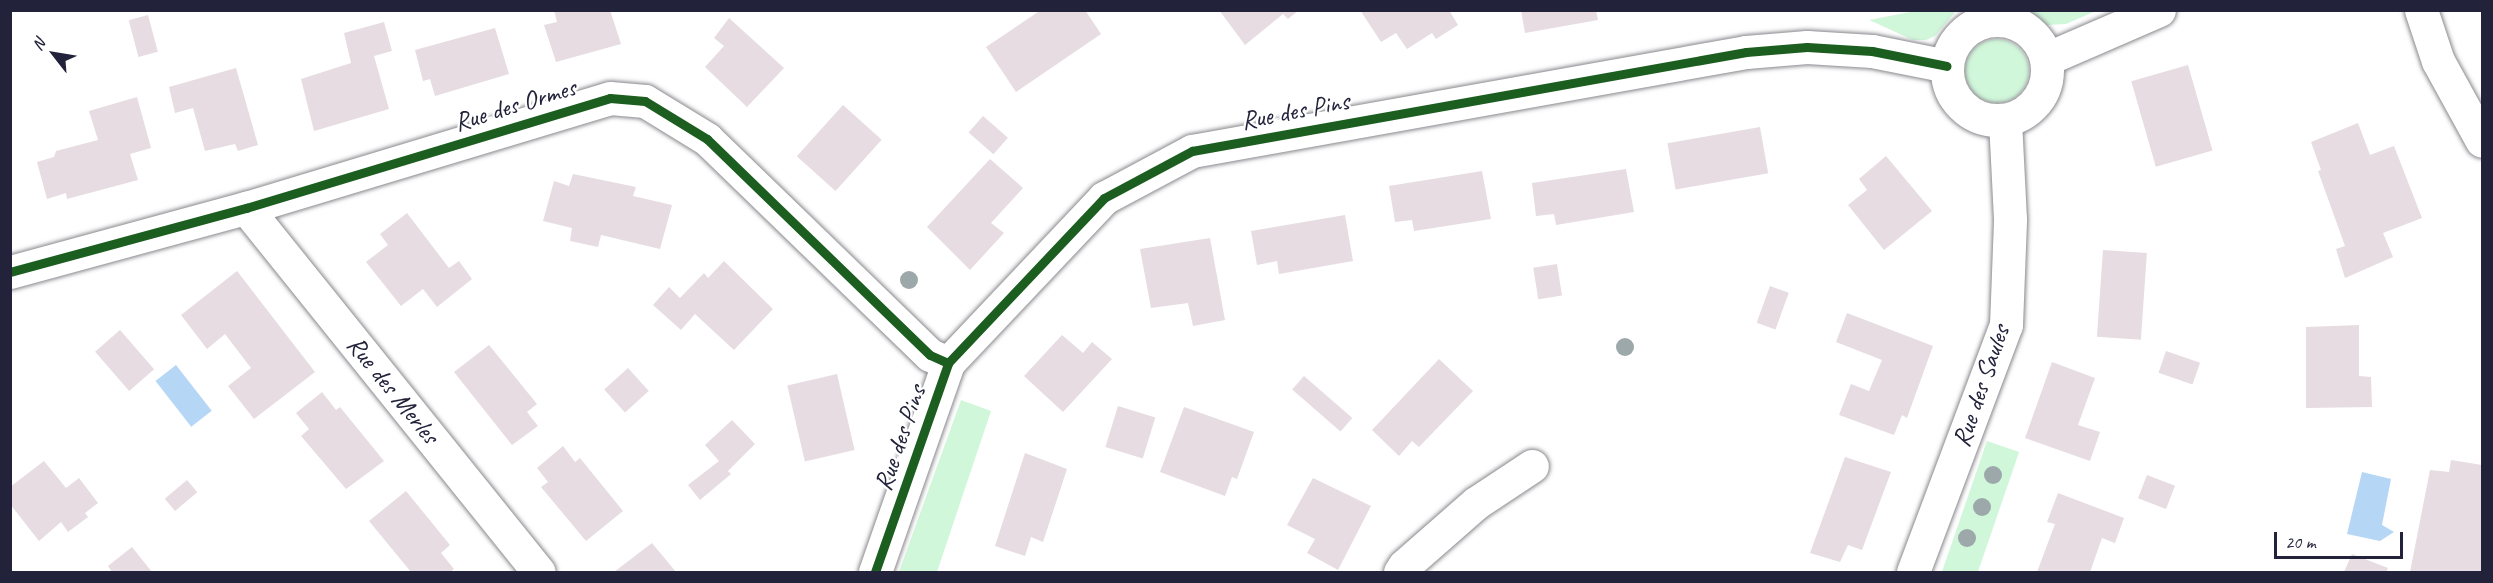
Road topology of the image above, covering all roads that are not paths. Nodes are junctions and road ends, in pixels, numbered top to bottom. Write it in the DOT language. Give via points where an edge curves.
graph roads {
  1 [pos="2158,10"];
  2 [pos="2421,10"];
  3 [pos="2046,59"];
  4 [pos="1947,66"];
  5 [pos="2005,120"];
  6 [pos="2482,141"];
  7 [pos="246,208"];
  8 [pos="10,272"];
  9 [pos="948,363"];
  10 [pos="1532,466"];
  11 [pos="539,573"];
  12 [pos="875,573"];
  13 [pos="1400,573"];
  14 [pos="1913,573"];
  1 -- 3 [label="street"];
  2 -- 6 [label="street" via="2438,61"];
  3 -- 4 [label="street" via="2030,32 2009,21 1986,21 1970,26 1958,37"];
  3 -- 5 [label="street" via="2045,83 2033,105"];
  4 -- 5 [label="street" via="1947,81 1963,107 1975,116"];
  4 -- 9 [label="street, Rue des Pins" via="1872,51 1807,47 1746,51 1192,151 1104,198"];
  5 -- 14 [label="street, Rue des Saules" via="2010,219 2006,325"];
  7 -- 8 [label="street, Rue des Ormes"];
  7 -- 9 [label="street, Rue des Ormes" via="610,98 645,101 707,138 930,355"];
  7 -- 11 [label="street, Rue des Merles"];
  9 -- 12 [label="street, Rue des Pins"];
  10 -- 13 [label="street" via="1476,503"];
}
